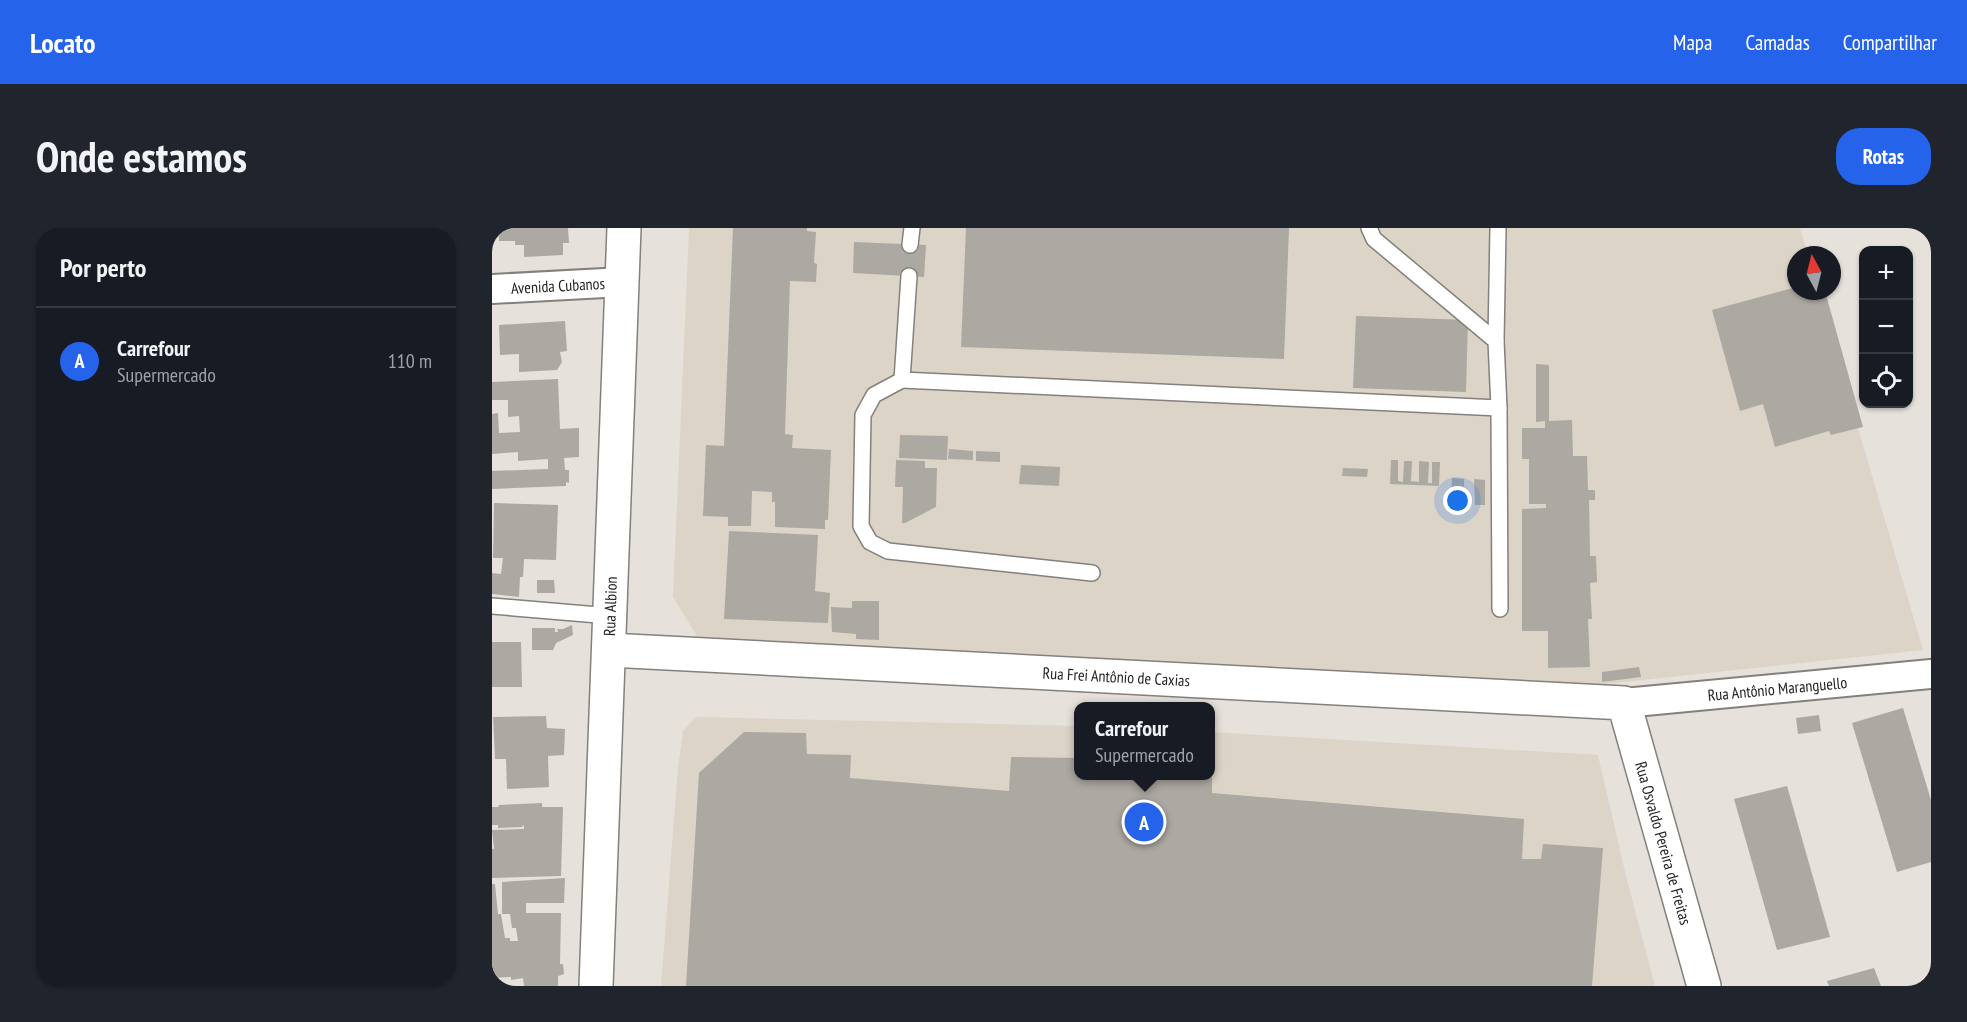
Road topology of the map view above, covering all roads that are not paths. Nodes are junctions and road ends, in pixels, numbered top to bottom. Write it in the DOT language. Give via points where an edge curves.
graph roads {
  1 [pos="624,228"];
  2 [pos="912,228"];
  3 [pos="1369,228"];
  4 [pos="1498,228"];
  5 [pos="910,244"];
  6 [pos="909,276"];
  7 [pos="623,282"];
  8 [pos="492,290"];
  9 [pos="1496,341"];
  10 [pos="902,380"];
  11 [pos="1499,408"];
  12 [pos="1092,573"];
  13 [pos="492,606"];
  14 [pos="1500,609"];
  15 [pos="610,616"];
  16 [pos="609,650"];
  17 [pos="1931,674"];
  18 [pos="1623,703"];
  19 [pos="596,986"];
  20 [pos="1704,986"];
  1 -- 7 [label="street, Rua Albion"];
  2 -- 5 [label="lane"];
  3 -- 9 [label="lane" via="1374,239"];
  4 -- 9 [label="lane"];
  6 -- 10 [label="lane"];
  7 -- 8 [label="street, Avenida Cubanos"];
  7 -- 15 [label="street, Rua Albion"];
  9 -- 11 [label="lane"];
  10 -- 11 [label="lane"];
  10 -- 12 [label="lane" via="874,395 863,416 861,526 870,542 888,551"];
  11 -- 14 [label="lane"];
  13 -- 15 [label="lane"];
  15 -- 16 [label="street, Rua Albion"];
  16 -- 18 [label="street, Rua Frei Antônio de Caxias"];
  16 -- 19 [label="street, Rua Albion"];
  17 -- 18 [label="street, Rua Antônio Maranguello"];
  18 -- 20 [label="street, Rua Osvaldo Pereira de Freitas"];
}
